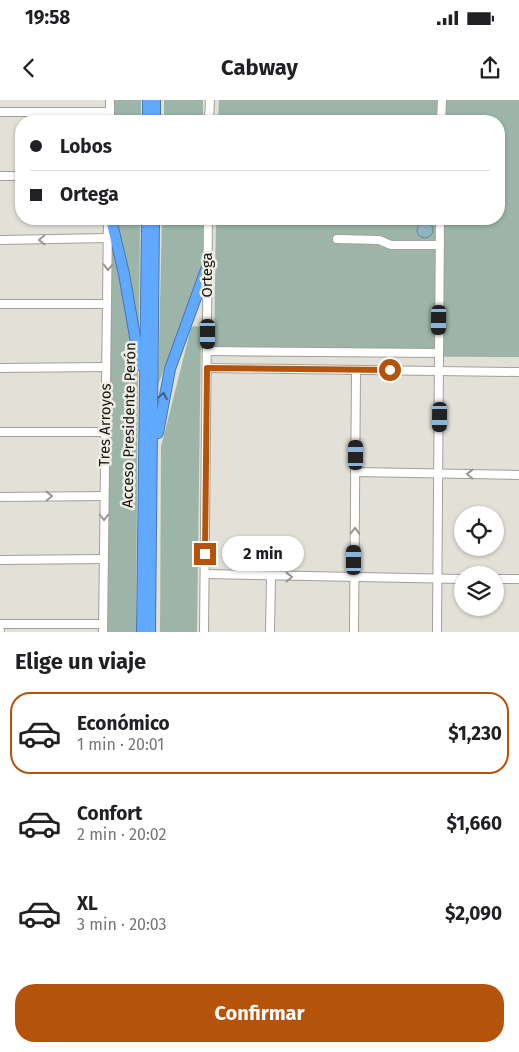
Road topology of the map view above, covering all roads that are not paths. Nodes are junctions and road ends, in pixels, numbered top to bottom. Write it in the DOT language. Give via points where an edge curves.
graph roads {
  1 [pos="110,100"];
  2 [pos="148,100"];
  3 [pos="155,100"];
  4 [pos="210,100"];
  5 [pos="442,100"];
  6 [pos="0,112"];
  7 [pos="110,112"];
  8 [pos="148,115"];
  9 [pos="155,115"];
  10 [pos="209,115"];
  11 [pos="441,115"];
  12 [pos="0,176"];
  13 [pos="15,176"];
  14 [pos="109,225"];
  15 [pos="111,225"];
  16 [pos="147,225"];
  17 [pos="154,225"];
  18 [pos="208,225"];
  19 [pos="440,225"];
  20 [pos="108,238"];
  21 [pos="337,239"];
  22 [pos="0,240"];
  23 [pos="440,245"];
  24 [pos="207,267"];
  25 [pos="0,304"];
  26 [pos="107,304"];
  27 [pos="208,351"];
  28 [pos="439,353"];
  29 [pos="106,367"];
  30 [pos="0,368"];
  31 [pos="207,368"];
  32 [pos="356,370"];
  33 [pos="440,371"];
  34 [pos="519,372"];
  35 [pos="144,426"];
  36 [pos="0,432"];
  37 [pos="106,432"];
  38 [pos="356,472"];
  39 [pos="439,474"];
  40 [pos="519,475"];
  41 [pos="104,496"];
  42 [pos="152,496"];
  43 [pos="0,497"];
  44 [pos="104,559"];
  45 [pos="0,560"];
  46 [pos="205,574"];
  47 [pos="271,576"];
  48 [pos="354,577"];
  49 [pos="438,578"];
  50 [pos="454,579"];
  51 [pos="504,579"];
  52 [pos="519,579"];
  53 [pos="0,624"];
  54 [pos="103,628"];
  55 [pos="142,632"];
  56 [pos="150,632"];
  57 [pos="204,632"];
  58 [pos="270,632"];
  59 [pos="354,632"];
  60 [pos="438,632"];
  1 -- 7 [label="street"];
  2 -- 8 [label="highway"];
  3 -- 9 [label="highway"];
  4 -- 10 [label="street"];
  5 -- 11 [label="street"];
  6 -- 7 [label="street"];
  12 -- 13 [label="street"];
  14 -- 20 [label="street, Tres Arroyos"];
  15 -- 35 [label="highway" via="124,274 140,361"];
  16 -- 35 [label="highway, Acceso Presidente Perón"];
  17 -- 42 [label="highway, Acceso Presidente Perón"];
  18 -- 24 [label="street, Ortega"];
  19 -- 23 [label="street"];
  20 -- 22 [label="street, one-way"];
  20 -- 26 [label="street, Tres Arroyos, one-way"];
  21 -- 23 [label="street" via="379,240 391,245"];
  23 -- 28 [label="street"];
  24 -- 27 [label="street, Ortega"];
  42 -- 24 [label="highway, one-way" via="159,421 170,369"];
  25 -- 26 [label="street"];
  26 -- 29 [label="street, Tres Arroyos"];
  27 -- 28 [label="street"];
  27 -- 31 [label="street, Ortega"];
  28 -- 33 [label="street"];
  29 -- 30 [label="street"];
  29 -- 37 [label="street, Tres Arroyos"];
  31 -- 32 [label="street"];
  31 -- 46 [label="street, Ortega"];
  32 -- 33 [label="street"];
  32 -- 38 [label="street"];
  33 -- 34 [label="street"];
  33 -- 39 [label="street"];
  35 -- 55 [label="highway, Acceso Presidente Perón"];
  36 -- 37 [label="street"];
  37 -- 41 [label="street, Tres Arroyos"];
  38 -- 39 [label="street"];
  48 -- 38 [label="street, one-way"];
  40 -- 39 [label="street, one-way"];
  39 -- 49 [label="street"];
  43 -- 41 [label="street, one-way"];
  41 -- 44 [label="street, Tres Arroyos, one-way"];
  42 -- 56 [label="highway, Acceso Presidente Perón"];
  44 -- 45 [label="street"];
  44 -- 54 [label="street, Tres Arroyos"];
  46 -- 47 [label="street"];
  46 -- 57 [label="street, Ortega"];
  47 -- 48 [label="street, one-way"];
  47 -- 58 [label="street"];
  48 -- 49 [label="street"];
  48 -- 59 [label="street"];
  49 -- 50 [label="street"];
  49 -- 60 [label="street"];
  51 -- 52 [label="street"];
  53 -- 54 [label="street"];
}
